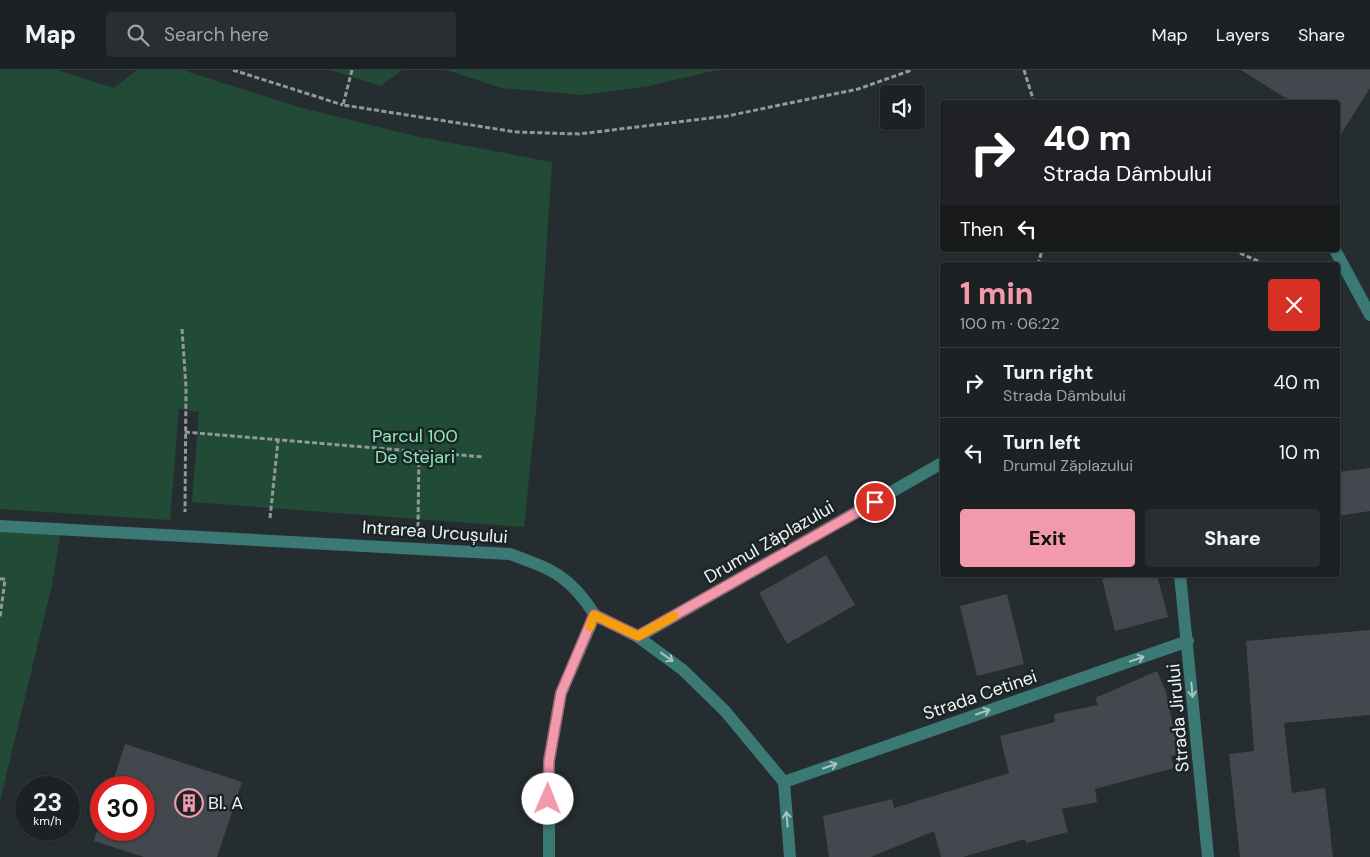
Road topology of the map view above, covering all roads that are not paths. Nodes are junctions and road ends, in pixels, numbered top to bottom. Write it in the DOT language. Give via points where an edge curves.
graph roads {
  1 [pos="1336,252"];
  2 [pos="1370,315"];
  3 [pos="940,464"];
  4 [pos="0,526"];
  5 [pos="1180,577"];
  6 [pos="594,615"];
  7 [pos="638,636"];
  8 [pos="1188,641"];
  9 [pos="784,782"];
  10 [pos="550,857"];
  11 [pos="790,857"];
  12 [pos="1208,857"];
  1 -- 2 [label="street"];
  3 -- 7 [label="street, Drumul Zăplazului"];
  4 -- 6 [label="street, Intrarea Urcușului" via="510,554 550,568 579,591"];
  5 -- 8 [label="street, Strada Jirului"];
  6 -- 7 [label="street"];
  6 -- 10 [label="street" via="561,693 549,761"];
  7 -- 9 [label="street, one-way" via="683,670 718,704"];
  9 -- 8 [label="street, Strada Cetinei, one-way"];
  8 -- 12 [label="street, Strada Jirului, one-way"];
  11 -- 9 [label="street, one-way"];
}
